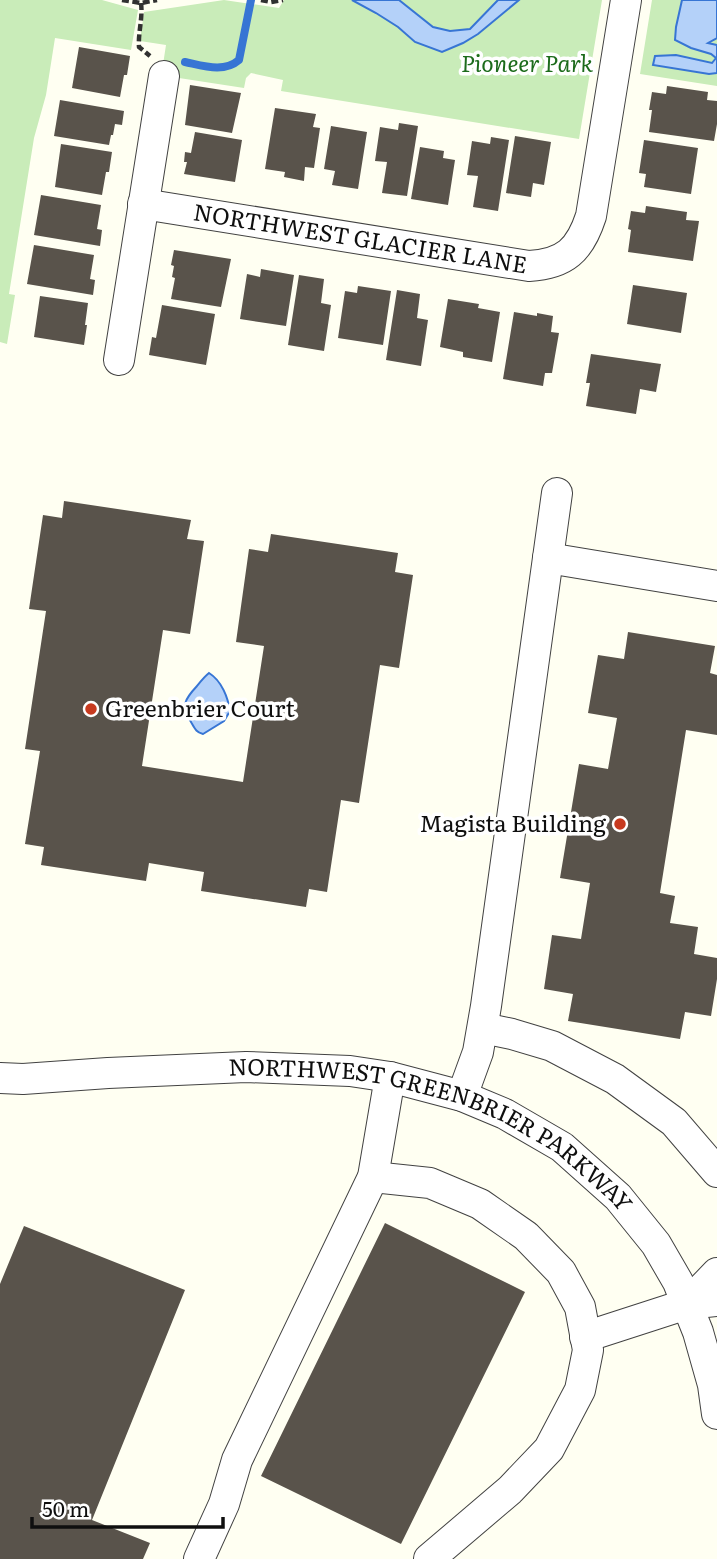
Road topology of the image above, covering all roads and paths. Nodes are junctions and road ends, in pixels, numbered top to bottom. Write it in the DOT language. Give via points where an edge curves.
graph roads {
  1 [pos="122,0"];
  2 [pos="157,0"];
  3 [pos="261,0"];
  4 [pos="283,0"];
  5 [pos="626,0"];
  6 [pos="141,3"];
  7 [pos="164,76"];
  8 [pos="144,204"];
  9 [pos="119,360"];
  10 [pos="557,493"];
  11 [pos="548,558"];
  12 [pos="717,586"];
  13 [pos="482,1028"];
  14 [pos="390,1077"];
  15 [pos="0,1078"];
  16 [pos="462,1096"];
  17 [pos="717,1172"];
  18 [pos="373,1177"];
  19 [pos="717,1273"];
  20 [pos="717,1301"];
  21 [pos="687,1304"];
  22 [pos="585,1337"];
  23 [pos="717,1414"];
  24 [pos="206,1557"];
  25 [pos="429,1559"];
  1 -- 6 [label="path"];
  2 -- 6 [label="path"];
  3 -- 4 [label="path"];
  5 -- 8 [label="street, NORTHWEST GLACIER LANE" via="591,216 574,250 557,261 529,266"];
  6 -- 7 [label="path" via="139,47 154,59"];
  7 -- 8 [label="street"];
  8 -- 9 [label="street"];
  10 -- 11 [label="street"];
  11 -- 12 [label="street"];
  11 -- 13 [label="street"];
  13 -- 16 [label="street"];
  13 -- 17 [label="street" via="552,1046 615,1079 674,1122"];
  14 -- 15 [label="street, NORTHWEST GREENBRIER PARKWAY" via="246,1067"];
  14 -- 16 [label="street, NORTHWEST GREENBRIER PARKWAY"];
  14 -- 18 [label="street"];
  16 -- 21 [label="street, NORTHWEST GREENBRIER PARKWAY" via="505,1114 562,1147 618,1196 656,1244"];
  18 -- 22 [label="street" via="430,1184 480,1204 526,1237 561,1272 580,1307"];
  18 -- 24 [label="street" via="237,1460"];
  19 -- 21 [label="street"];
  20 -- 21 [label="street"];
  21 -- 22 [label="street"];
  21 -- 23 [label="street, NORTHWEST GREENBRIER PARKWAY"];
  22 -- 25 [label="street" via="588,1350 580,1390 549,1449 510,1490"];
}
